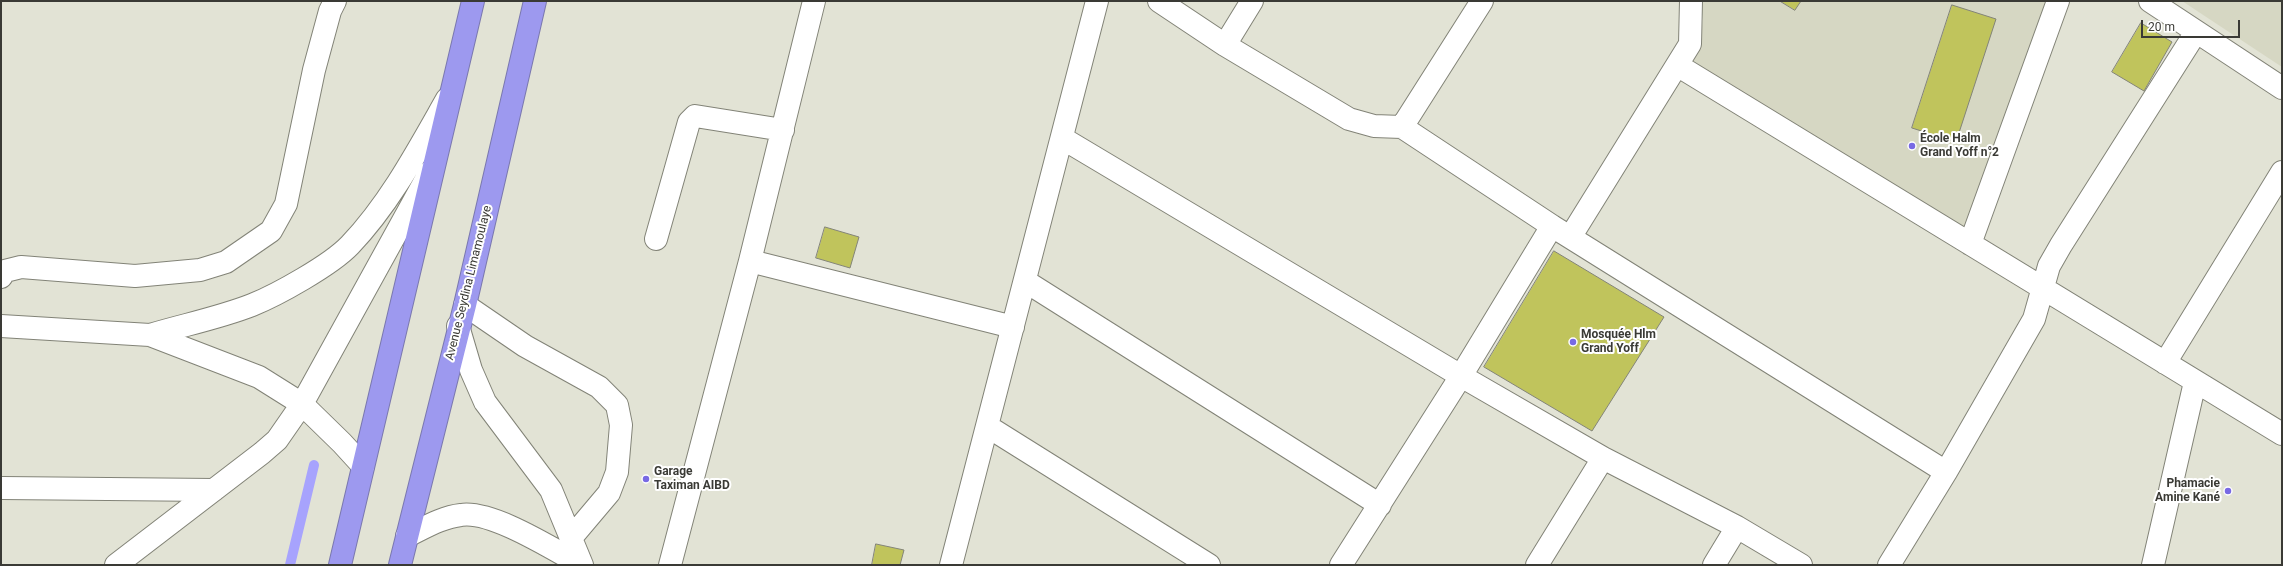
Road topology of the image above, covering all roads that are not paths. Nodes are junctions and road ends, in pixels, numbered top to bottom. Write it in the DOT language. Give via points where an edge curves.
graph roads {
  1 [pos="335,1"];
  2 [pos="473,1"];
  3 [pos="535,1"];
  4 [pos="814,1"];
  5 [pos="1097,1"];
  6 [pos="1159,1"];
  7 [pos="1252,1"];
  8 [pos="1482,1"];
  9 [pos="2058,1"];
  10 [pos="2150,1"];
  11 [pos="1688,3"];
  12 [pos="2196,32"];
  13 [pos="1225,45"];
  14 [pos="1677,65"];
  15 [pos="2282,88"];
  16 [pos="450,95"];
  17 [pos="1402,127"];
  18 [pos="783,130"];
  19 [pos="1062,138"];
  20 [pos="432,167"];
  21 [pos="2282,172"];
  22 [pos="1552,226"];
  23 [pos="1571,236"];
  24 [pos="656,239"];
  25 [pos="1970,244"];
  26 [pos="750,261"];
  27 [pos="1,277"];
  28 [pos="1025,281"];
  29 [pos="2043,288"];
  30 [pos="464,305"];
  31 [pos="1,326"];
  32 [pos="458,326"];
  33 [pos="1013,327"];
  34 [pos="150,335"];
  35 [pos="2165,363"];
  36 [pos="1460,376"];
  37 [pos="2195,382"];
  38 [pos="302,404"];
  39 [pos="987,426"];
  40 [pos="2282,434"];
  41 [pos="1603,458"];
  42 [pos="363,466"];
  43 [pos="1946,472"];
  44 [pos="2,488"];
  45 [pos="214,490"];
  46 [pos="1380,505"];
  47 [pos="1737,527"];
  48 [pos="407,536"];
  49 [pos="571,538"];
  50 [pos="116,565"];
  51 [pos="340,565"];
  52 [pos="400,565"];
  53 [pos="670,565"];
  54 [pos="951,565"];
  55 [pos="1209,565"];
  56 [pos="1341,565"];
  57 [pos="1538,565"];
  58 [pos="1714,565"];
  59 [pos="1801,565"];
  60 [pos="1889,565"];
  61 [pos="2153,565"];
  1 -- 27 [label="street" via="314,70 286,204 271,231 226,262 200,270 135,276 21,267 5,271"];
  2 -- 16 [label="highway"];
  3 -- 30 [label="highway, Avenue Seydina Limamoulaye"];
  4 -- 18 [label="street"];
  5 -- 19 [label="street"];
  6 -- 13 [label="street"];
  7 -- 13 [label="street"];
  8 -- 17 [label="street"];
  9 -- 25 [label="street"];
  10 -- 12 [label="street"];
  11 -- 14 [label="street" via="1690,44"];
  12 -- 15 [label="street"];
  12 -- 29 [label="street" via="2061,245 2049,266"];
  13 -- 17 [label="street" via="1349,119 1374,126"];
  14 -- 23 [label="street"];
  14 -- 25 [label="street"];
  16 -- 20 [label="highway"];
  16 -- 34 [label="street" via="413,160 385,202 349,246 306,277 252,305"];
  17 -- 22 [label="street"];
  18 -- 24 [label="street" via="695,116 689,122"];
  18 -- 26 [label="street"];
  19 -- 28 [label="street"];
  19 -- 36 [label="street"];
  20 -- 38 [label="street"];
  20 -- 42 [label="highway"];
  21 -- 35 [label="street"];
  22 -- 23 [label="street"];
  22 -- 36 [label="street"];
  23 -- 43 [label="street"];
  25 -- 29 [label="street"];
  26 -- 33 [label="street"];
  26 -- 53 [label="street"];
  28 -- 33 [label="street"];
  28 -- 46 [label="street"];
  29 -- 35 [label="street"];
  29 -- 43 [label="street" via="2034,319"];
  30 -- 32 [label="highway, Avenue Seydina Limamoulaye"];
  30 -- 49 [label="street" via="525,346 599,387 616,405 621,425 617,472 609,493"];
  31 -- 34 [label="street"];
  32 -- 48 [label="highway, Avenue Seydina Limamoulaye"];
  32 -- 49 [label="street" via="471,370 485,402 551,490"];
  33 -- 39 [label="street"];
  34 -- 38 [label="street" via="259,377"];
  35 -- 37 [label="street"];
  36 -- 41 [label="street"];
  36 -- 46 [label="street"];
  37 -- 40 [label="street"];
  37 -- 61 [label="street"];
  38 -- 42 [label="street"];
  38 -- 45 [label="street" via="278,440"];
  39 -- 54 [label="street"];
  39 -- 55 [label="street"];
  41 -- 47 [label="street"];
  41 -- 57 [label="street"];
  42 -- 51 [label="highway"];
  43 -- 60 [label="street"];
  44 -- 45 [label="street"];
  45 -- 50 [label="street"];
  46 -- 56 [label="street"];
  47 -- 58 [label="street"];
  47 -- 59 [label="street"];
  48 -- 49 [label="street" via="462,514 491,519 582,565"];
  48 -- 52 [label="highway, Avenue Seydina Limamoulaye"];
}
